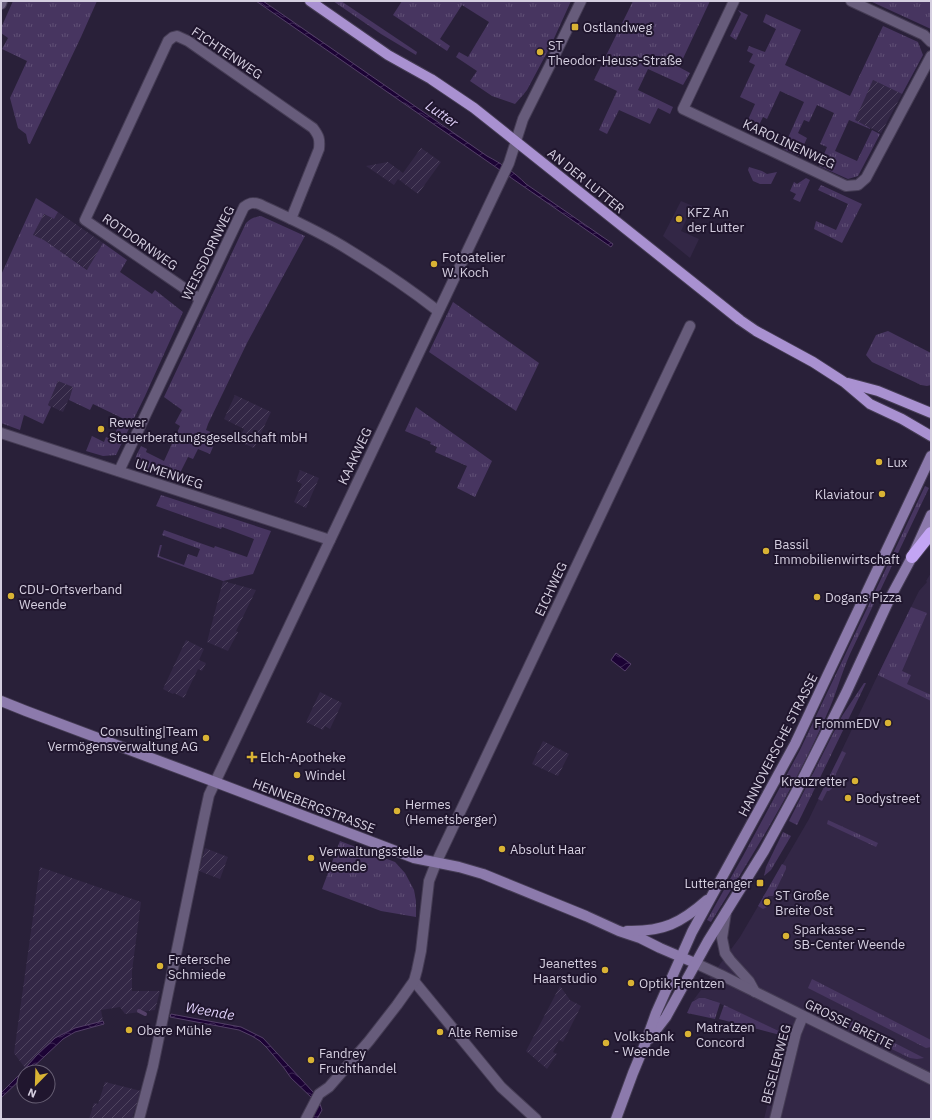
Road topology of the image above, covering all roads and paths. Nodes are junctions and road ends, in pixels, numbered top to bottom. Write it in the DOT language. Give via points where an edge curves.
graph roads {
  1 [pos="2,1"];
  2 [pos="310,1"];
  3 [pos="580,1"];
  4 [pos="734,1"];
  5 [pos="851,1"];
  6 [pos="1,4"];
  7 [pos="931,42"];
  8 [pos="931,56"];
  9 [pos="516,141"];
  10 [pos="291,219"];
  11 [pos="85,220"];
  12 [pos="200,299"];
  13 [pos="438,311"];
  14 [pos="690,326"];
  15 [pos="844,382"];
  16 [pos="931,413"];
  17 [pos="1,433"];
  18 [pos="931,436"];
  19 [pos="931,456"];
  20 [pos="119,472"];
  21 [pos="931,515"];
  22 [pos="931,532"];
  23 [pos="330,540"];
  24 [pos="912,557"];
  25 [pos="1,701"];
  26 [pos="215,782"];
  27 [pos="436,863"];
  28 [pos="713,895"];
  29 [pos="726,912"];
  30 [pos="619,931"];
  31 [pos="679,960"];
  32 [pos="694,966"];
  33 [pos="414,981"];
  34 [pos="755,992"];
  35 [pos="803,1016"];
  36 [pos="645,1044"];
  37 [pos="931,1079"];
  38 [pos="139,1119"];
  39 [pos="306,1119"];
  40 [pos="536,1119"];
  41 [pos="616,1119"];
  42 [pos="775,1119"];
  1 -- 6 [label="street"];
  2 -- 9 [label="main road, AN DER LUTTER" via="474,108"];
  3 -- 9 [label="street, KAAKWEG" via="523,120"];
  4 -- 8 [label="street, KAROLINENWEG" via="683,109 846,186 858,185 866,178"];
  5 -- 7 [label="street" via="924,35"];
  9 -- 13 [label="street, KAAKWEG" via="509,163"];
  9 -- 15 [label="main road, AN DER LUTTER" via="740,320"];
  10 -- 11 [label="street, FICHTENWEG" via="319,149 320,140 317,134 313,128 188,41 177,36 168,41"];
  10 -- 12 [label="street, WEISSDORNWEG" via="259,204 248,204"];
  10 -- 13 [label="street, WEISSDORNWEG" via="348,249"];
  11 -- 12 [label="street, ROTDORNWEG"];
  12 -- 20 [label="street, WEISSDORNWEG"];
  13 -- 23 [label="street, KAAKWEG"];
  14 -- 27 [label="street, EICHWEG"];
  15 -- 16 [label="main road, AN DER LUTTER" via="878,391"];
  15 -- 18 [label="main road, AN DER LUTTER" via="870,404"];
  17 -- 20 [label="street, ULMENWEG"];
  19 -- 28 [label="street, HANNOVERSCHE STRASSE" via="795,744"];
  20 -- 23 [label="street, ULMENWEG"];
  21 -- 24 [label="street, HANNOVERSCHE STRASSE"];
  22 -- 24 [label="highway"];
  23 -- 26 [label="street, KAAKWEG"];
  24 -- 29 [label="street, HANNOVERSCHE STRASSE" via="795,794 764,851"];
  25 -- 26 [label="street, HENNEBERGSTRASSE"];
  26 -- 27 [label="street, HENNEBERGSTRASSE" via="389,849"];
  26 -- 38 [label="street" via="205,810 153,1066"];
  27 -- 30 [label="street, HENNEBERGSTRASSE" via="483,874"];
  27 -- 33 [label="street, EICHWEG" via="429,882 421,951"];
  28 -- 30 [label="street" via="689,915 671,925 648,931"];
  28 -- 31 [label="street, HANNOVERSCHE STRASSE"];
  29 -- 32 [label="street, HANNOVERSCHE STRASSE"];
  29 -- 34 [label="street, GROSSE BREITE" via="722,938 725,953"];
  30 -- 31 [label="street, HENNEBERGSTRASSE" via="651,949"];
  31 -- 32 [label="street, GROSSE BREITE"];
  31 -- 36 [label="street, HANNOVERSCHE STRASSE"];
  32 -- 34 [label="street, GROSSE BREITE" via="738,989"];
  32 -- 36 [label="street, HANNOVERSCHE STRASSE" via="666,1017"];
  33 -- 39 [label="street" via="369,1041 329,1087 319,1094"];
  33 -- 40 [label="street" via="501,1087"];
  34 -- 35 [label="street, GROSSE BREITE"];
  35 -- 37 [label="street, GROSSE BREITE"];
  35 -- 42 [label="street, BESELERWEG" via="796,1033"];
  36 -- 41 [label="street, HANNOVERSCHE STRASSE"];
}
